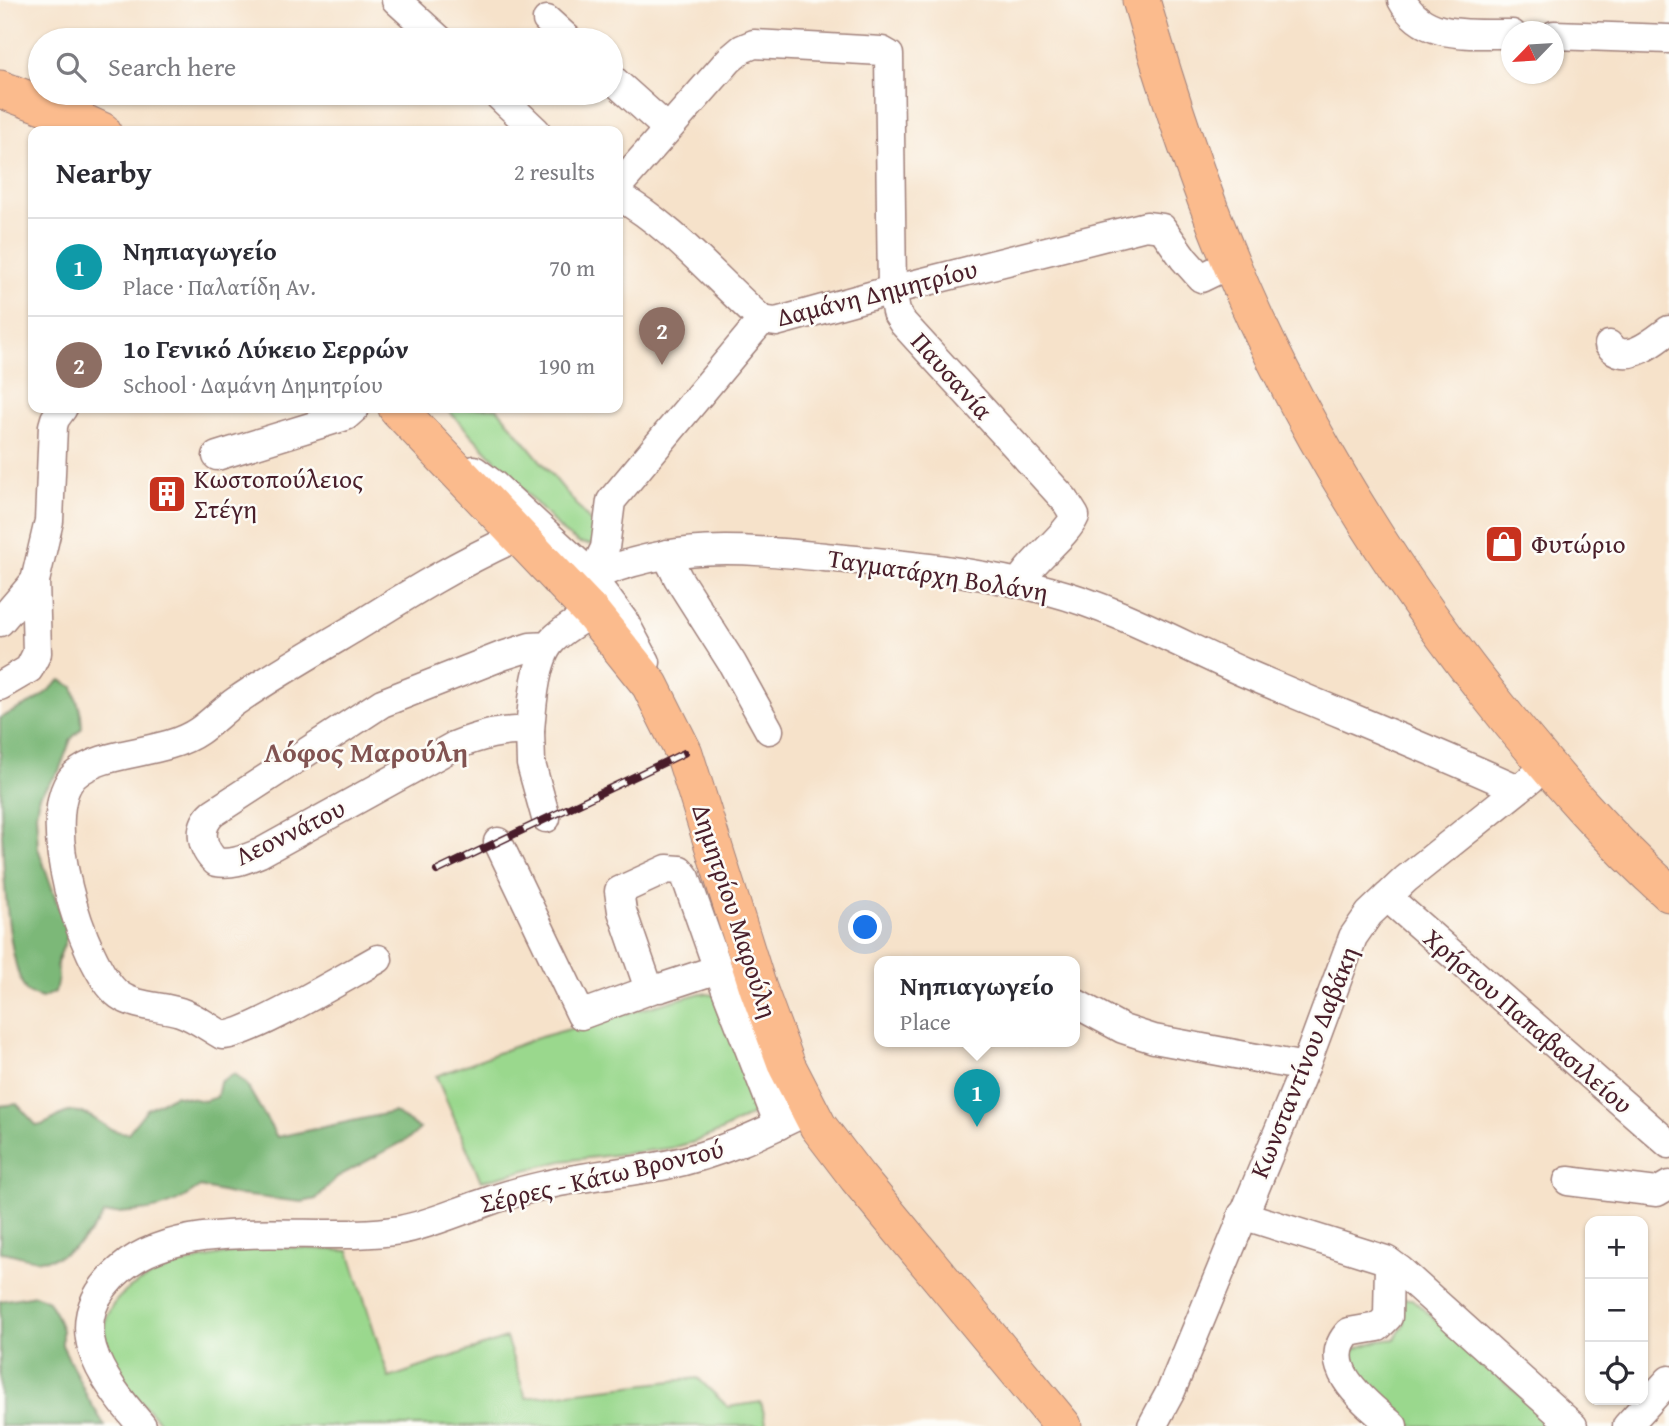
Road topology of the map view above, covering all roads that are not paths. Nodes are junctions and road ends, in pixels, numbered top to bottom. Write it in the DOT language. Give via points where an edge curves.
graph roads {
  1 [pos="396,0"];
  2 [pos="1141,0"];
  3 [pos="1402,0"];
  4 [pos="547,20"];
  5 [pos="427,28"];
  6 [pos="556,28"];
  7 [pos="1501,34"];
  8 [pos="1564,35"];
  9 [pos="1669,39"];
  10 [pos="0,89"];
  11 [pos="623,89"];
  12 [pos="28,100"];
  13 [pos="42,105"];
  14 [pos="509,105"];
  15 [pos="92,126"];
  16 [pos="532,126"];
  17 [pos="668,129"];
  18 [pos="623,180"];
  19 [pos="623,198"];
  20 [pos="1231,263"];
  21 [pos="892,290"];
  22 [pos="762,320"];
  23 [pos="1669,330"];
  24 [pos="1609,345"];
  25 [pos="59,413"];
  26 [pos="349,413"];
  27 [pos="402,413"];
  28 [pos="217,456"];
  29 [pos="450,463"];
  30 [pos="519,536"];
  31 [pos="666,554"];
  32 [pos="35,581"];
  33 [pos="1019,583"];
  34 [pos="592,595"];
  35 [pos="0,622"];
  36 [pos="548,646"];
  37 [pos="0,686"];
  38 [pos="769,730"];
  39 [pos="530,731"];
  40 [pos="1547,766"];
  41 [pos="1518,789"];
  42 [pos="546,818"];
  43 [pos="498,842"];
  44 [pos="1669,893"];
  45 [pos="1387,897"];
  46 [pos="378,959"];
  47 [pos="718,969"];
  48 [pos="656,988"];
  49 [pos="1080,1006"];
  50 [pos="1305,1067"];
  51 [pos="794,1118"];
  52 [pos="1669,1144"];
  53 [pos="1568,1181"];
  54 [pos="1669,1185"];
  55 [pos="1242,1215"];
  56 [pos="1389,1262"];
  57 [pos="1669,1380"];
  58 [pos="142,1426"];
  59 [pos="1063,1426"];
  60 [pos="1152,1426"];
  61 [pos="1393,1426"];
  62 [pos="1573,1426"];
  63 [pos="1627,1426"];
  1 -- 5 [label="street"];
  2 -- 20 [label="main road" via="1173,106"];
  3 -- 7 [label="street" via="1409,13 1432,29"];
  4 -- 6 [label="street"];
  8 -- 9 [label="street"];
  10 -- 12 [label="main road"];
  11 -- 17 [label="street"];
  13 -- 15 [label="main road"];
  14 -- 16 [label="street"];
  17 -- 18 [label="street"];
  17 -- 21 [label="street, Παυσανία" via="748,45 883,51 889,55"];
  19 -- 22 [label="street" via="663,228"];
  20 -- 21 [label="street, Δαμάνη Δημητρίου" via="1201,278 1163,228 1146,226"];
  20 -- 40 [label="main road" via="1300,407 1360,510 1448,641"];
  21 -- 22 [label="street, Δαμάνη Δημητρίου" via="776,322"];
  21 -- 33 [label="street, Παυσανία" via="896,312 904,324 1074,513 1073,521"];
  22 -- 34 [label="street, Δαμάνη Δημητρίου" via="611,501"];
  23 -- 24 [label="street" via="1626,354"];
  25 -- 32 [label="street" via="53,426 49,521"];
  26 -- 28 [label="street"];
  27 -- 29 [label="main road, Δημητρίου Μαρούλη"];
  29 -- 30 [label="main road, Δημητρίου Μαρούλη"];
  29 -- 34 [label="street" via="470,468 493,484"];
  30 -- 34 [label="main road, Δημητρίου Μαρούλη"];
  30 -- 46 [label="street" via="472,557 251,691 192,736 82,770 70,780 63,795 59,832 69,887 96,967 124,998 180,1012 228,1036"];
  31 -- 33 [label="street, Ταγματάρχη Βολάνη" via="766,551"];
  31 -- 34 [label="street, Ταγματάρχη Βολάνη" via="631,561"];
  31 -- 38 [label="street"];
  32 -- 35 [label="street"];
  32 -- 37 [label="street" via="36,657 25,672"];
  33 -- 41 [label="street, Ταγματάρχη Βολάνη" via="1093,605"];
  34 -- 36 [label="street, Λεοννάτου"];
  34 -- 51 [label="main road, Δημητρίου Μαρούλη" via="650,685 684,753 772,1028"];
  36 -- 39 [label="street" via="538,673"];
  36 -- 39 [label="street, Λεοννάτου" via="511,653 382,703 213,813 203,829 204,845 216,862 239,862 454,746 502,731"];
  39 -- 42 [label="street" via="531,764"];
  40 -- 41 [label="street, Κωνσταντίνου Δαβάκη"];
  40 -- 44 [label="main road"];
  41 -- 45 [label="street, Κωνσταντίνου Δαβάκη"];
  43 -- 48 [label="street" via="581,1015"];
  45 -- 50 [label="street, Κωνσταντίνου Δαβάκη" via="1351,940"];
  45 -- 52 [label="street, Χρήστου Παπαβασιλείου"];
  47 -- 48 [label="street"];
  47 -- 48 [label="street" via="689,883 680,870 667,869 618,895 645,982"];
  47 -- 51 [label="street"];
  49 -- 50 [label="street" via="1154,1040"];
  50 -- 55 [label="street, Κωνσταντίνου Δαβάκη"];
  51 -- 58 [label="street, Σέρρες - Κάτω Βροντού" via="701,1157 550,1184 402,1230 355,1235 229,1235 172,1245 138,1257 100,1290 91,1312 89,1337 101,1371"];
  51 -- 59 [label="main road, Δημητρίου Μαρούλη" via="827,1140"];
  53 -- 54 [label="street" via="1657,1192"];
  55 -- 56 [label="street"];
  55 -- 60 [label="street, Κωνσταντίνου Δαβάκη" via="1167,1401"];
  56 -- 61 [label="street" via="1388,1317 1378,1327 1349,1332 1339,1359 1349,1384"];
  56 -- 62 [label="street"];
  57 -- 63 [label="street"];
}
